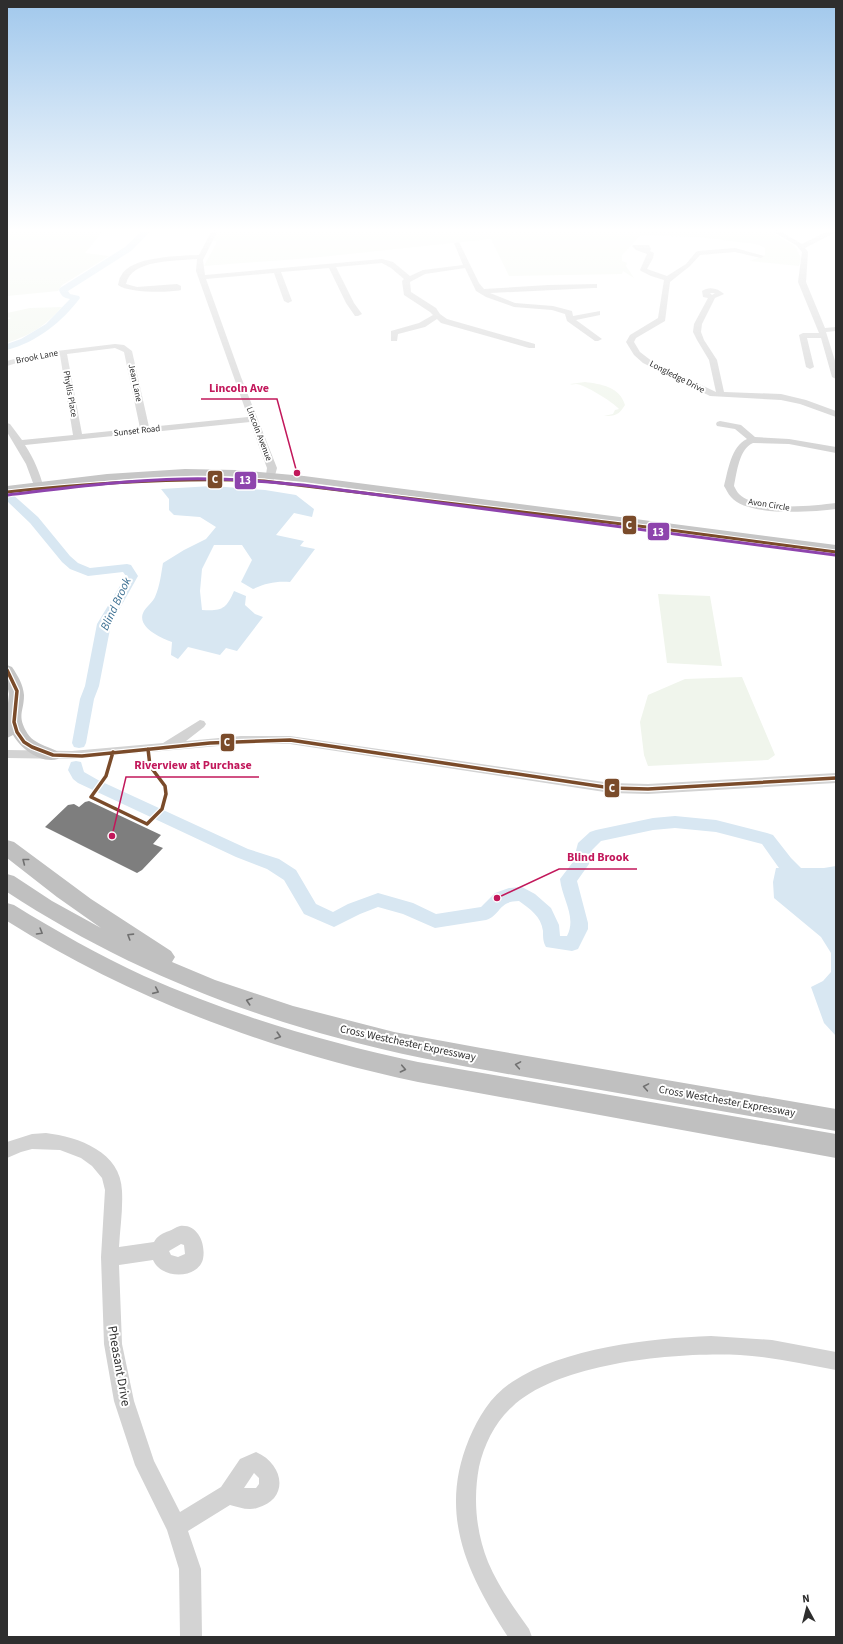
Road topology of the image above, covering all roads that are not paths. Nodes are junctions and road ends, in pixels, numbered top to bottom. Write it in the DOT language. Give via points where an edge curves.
graph roads {
  1 [pos="213,307"];
  2 [pos="353,307"];
  3 [pos="428,307"];
  4 [pos="534,307"];
  5 [pos="663,307"];
  6 [pos="709,307"];
  7 [pos="812,307"];
  8 [pos="596,313"];
  9 [pos="358,314"];
  10 [pos="437,316"];
  11 [pos="570,319"];
  12 [pos="836,329"];
  13 [pos="823,333"];
  14 [pos="394,339"];
  15 [pos="598,339"];
  16 [pos="115,346"];
  17 [pos="532,346"];
  18 [pos="63,352"];
  19 [pos="833,357"];
  20 [pos="7,364"];
  21 [pos="836,377"];
  22 [pos="720,394"];
  23 [pos="836,414"];
  24 [pos="254,419"];
  25 [pos="720,424"];
  26 [pos="7,426"];
  27 [pos="146,430"];
  28 [pos="78,437"];
  29 [pos="752,439"];
  30 [pos="20,443"];
  31 [pos="836,450"];
  32 [pos="271,478"];
  33 [pos="39,487"];
  34 [pos="11,490"];
  35 [pos="836,506"];
  36 [pos="836,549"];
  37 [pos="836,552"];
  38 [pos="7,670"];
  39 [pos="13,717"];
  40 [pos="200,724"];
  41 [pos="7,733"];
  42 [pos="163,747"];
  43 [pos="7,754"];
  44 [pos="53,755"];
  45 [pos="836,778"];
  46 [pos="7,847"];
  47 [pos="7,882"];
  48 [pos="7,911"];
  49 [pos="224,992"];
  50 [pos="836,1120"];
  51 [pos="836,1146"];
  52 [pos="7,1150"];
  53 [pos="160,1250"];
  54 [pos="110,1257"];
  55 [pos="836,1361"];
  56 [pos="228,1494"];
  57 [pos="176,1526"];
  58 [pos="190,1637"];
  59 [pos="521,1637"];
  1 -- 24 [label="street, Lincoln Avenue"];
  2 -- 9 [label="street"];
  3 -- 10 [label="street"];
  4 -- 11 [label="street" via="560,309 570,313"];
  5 -- 22 [label="street, Longledge Drive" via="662,319 633,337 630,342 638,356 707,392"];
  6 -- 22 [label="street" via="697,330 713,359"];
  7 -- 13 [label="street"];
  8 -- 11 [label="street"];
  10 -- 14 [label="street" via="422,325 397,331 394,333"];
  10 -- 17 [label="street" via="458,326"];
  11 -- 15 [label="street"];
  12 -- 13 [label="street"];
  13 -- 19 [label="street"];
  13 -- 19 [label="street" via="803,335 810,362"];
  16 -- 18 [label="street, Brook Lane"];
  16 -- 27 [label="street, Jean Lane" via="121,346 128,351"];
  18 -- 20 [label="street, Brook Lane" via="32,356"];
  18 -- 28 [label="street, Phyllis Place"];
  19 -- 21 [label="street"];
  22 -- 23 [label="street, Longledge Drive" via="780,397"];
  24 -- 27 [label="street, Sunset Road"];
  24 -- 32 [label="street, Lincoln Avenue" via="272,468"];
  25 -- 29 [label="street" via="738,428"];
  26 -- 30 [label="street"];
  27 -- 28 [label="street, Sunset Road"];
  28 -- 30 [label="street, Sunset Road"];
  29 -- 31 [label="street" via="763,438"];
  29 -- 35 [label="street, Avon Circle" via="743,444 739,452 729,486 733,495 745,502 785,509"];
  30 -- 33 [label="street"];
  32 -- 33 [label="main road" via="154,478"];
  32 -- 36 [label="main road"];
  32 -- 37 [label="main road"];
  33 -- 34 [label="main road"];
  38 -- 39 [label="main road" via="16,685"];
  39 -- 41 [label="main road"];
  39 -- 44 [label="main road" via="22,739 39,751"];
  40 -- 42 [label="street"];
  42 -- 44 [label="street"];
  42 -- 45 [label="street" via="241,740 290,740 611,788 648,789"];
  43 -- 44 [label="street"];
  49 -- 46 [label="highway, one-way" via="117,928"];
  47 -- 49 [label="highway, Cross Westchester Expressway" via="112,944"];
  48 -- 51 [label="highway, one-way" via="89,959 163,994 244,1025 330,1051 404,1069"];
  50 -- 49 [label="highway, Cross Westchester Expressway, one-way" via="411,1045 322,1024"];
  52 -- 54 [label="street, Pheasant Drive" via="16,1144 41,1141 84,1150 98,1160 111,1179 114,1190"];
  53 -- 54 [label="street"];
  54 -- 57 [label="street, Pheasant Drive" via="113,1344 124,1401 145,1464"];
  55 -- 59 [label="street" via="751,1346 697,1344 656,1347 575,1365 536,1379 511,1394 492,1415 480,1436 470,1464 465,1494 467,1521 474,1554 487,1584"];
  56 -- 57 [label="street"];
  57 -- 58 [label="street, Pheasant Drive" via="190,1569"];
}
